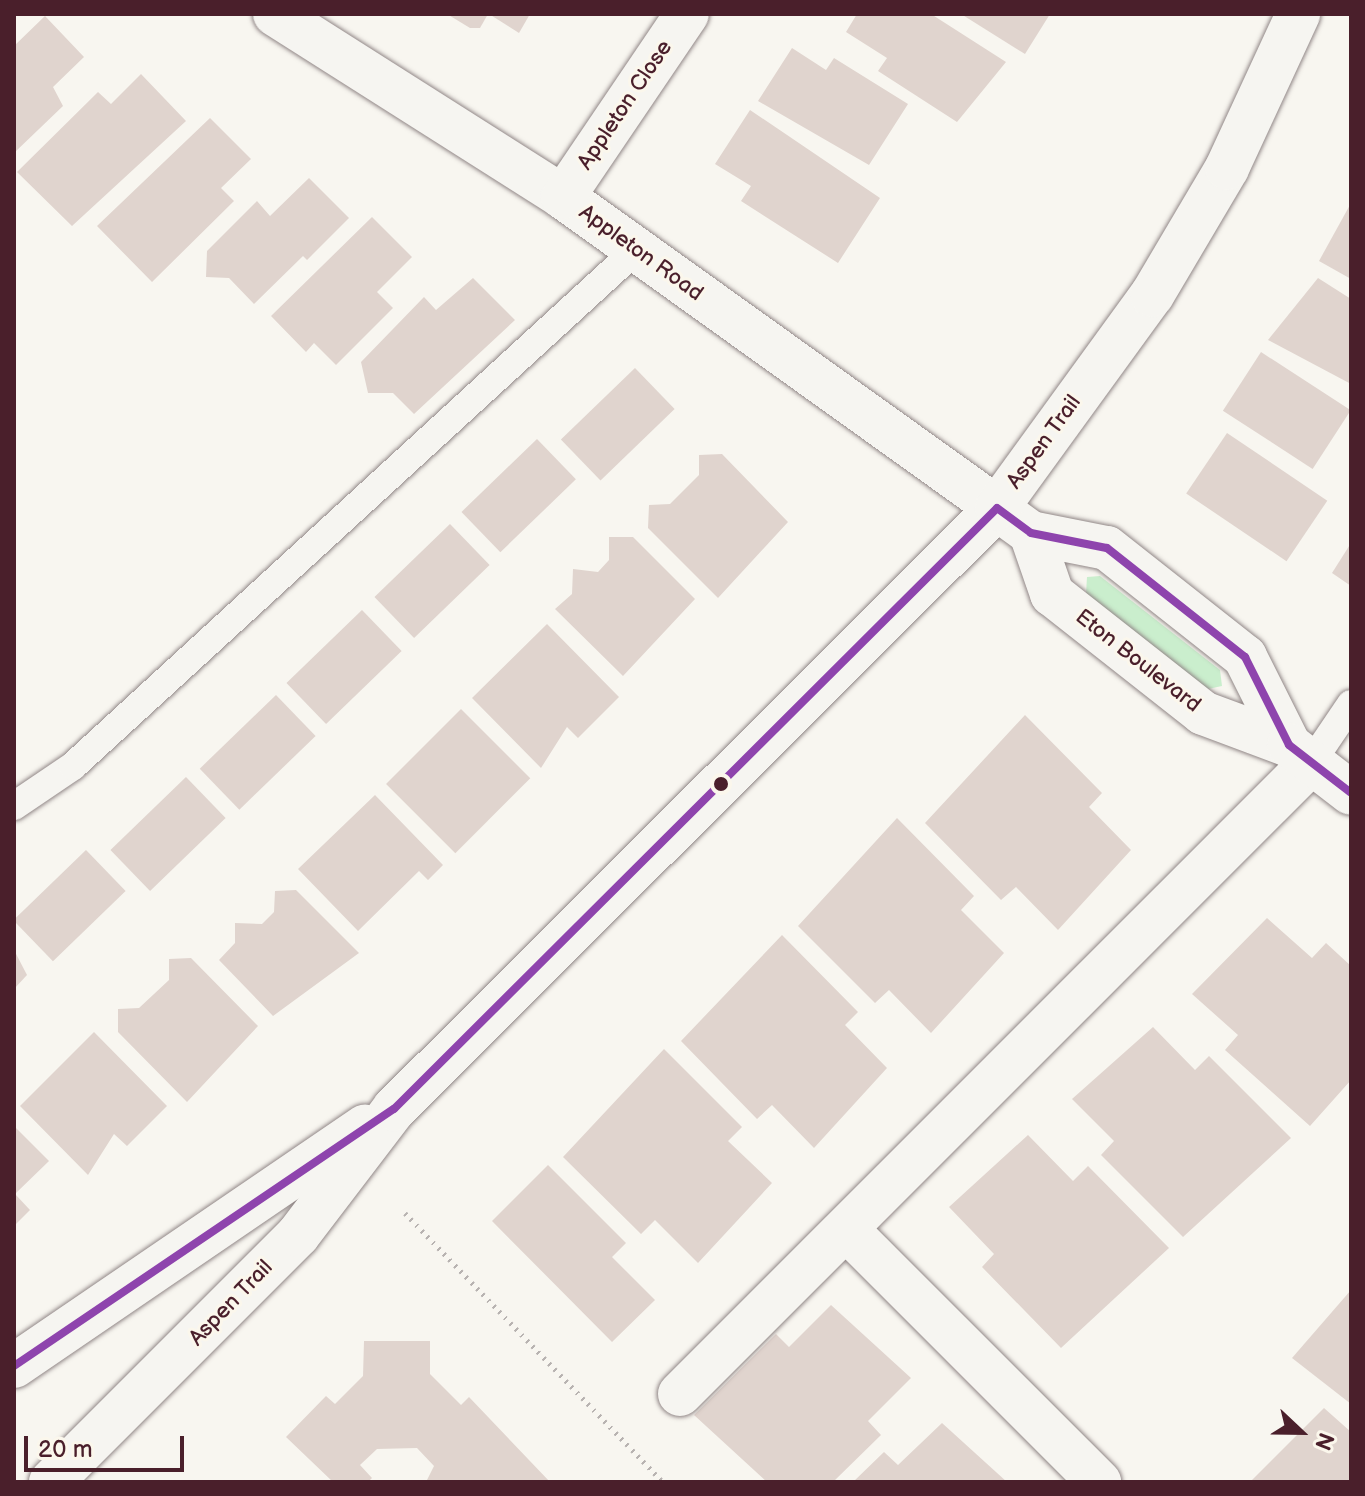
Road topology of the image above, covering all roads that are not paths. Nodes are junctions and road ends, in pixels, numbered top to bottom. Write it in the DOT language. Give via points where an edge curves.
graph roads {
  1 [pos="275,14"];
  2 [pos="687,14"];
  3 [pos="1298,14"];
  4 [pos="563,197"];
  5 [pos="636,250"];
  6 [pos="997,508"];
  7 [pos="1031,533"];
  8 [pos="1351,704"];
  9 [pos="1300,754"];
  10 [pos="1351,793"];
  11 [pos="14,806"];
  12 [pos="394,1109"];
  13 [pos="849,1232"];
  14 [pos="15,1366"];
  15 [pos="680,1394"];
  16 [pos="51,1482"];
  17 [pos="1099,1482"];
  1 -- 4 [label="street, Appleton Road"];
  2 -- 4 [label="street, Appleton Close"];
  3 -- 6 [label="street, Aspen Trail" via="1227,168 1152,295"];
  4 -- 5 [label="street, Appleton Road"];
  5 -- 6 [label="street, Appleton Road"];
  5 -- 11 [label="lane" via="73,766"];
  6 -- 7 [label="street, Eton Boulevard"];
  6 -- 12 [label="street, Aspen Trail"];
  7 -- 9 [label="street, Eton Boulevard" via="1052,594 1203,713"];
  7 -- 9 [label="street, Eton Boulevard" via="1107,548 1245,657"];
  8 -- 9 [label="lane"];
  9 -- 10 [label="street, Eton Boulevard"];
  9 -- 13 [label="street"];
  12 -- 14 [label="street, Aspen Trail"];
  12 -- 16 [label="street, Aspen Trail" via="298,1235"];
  13 -- 15 [label="street"];
  13 -- 17 [label="street"];
}
